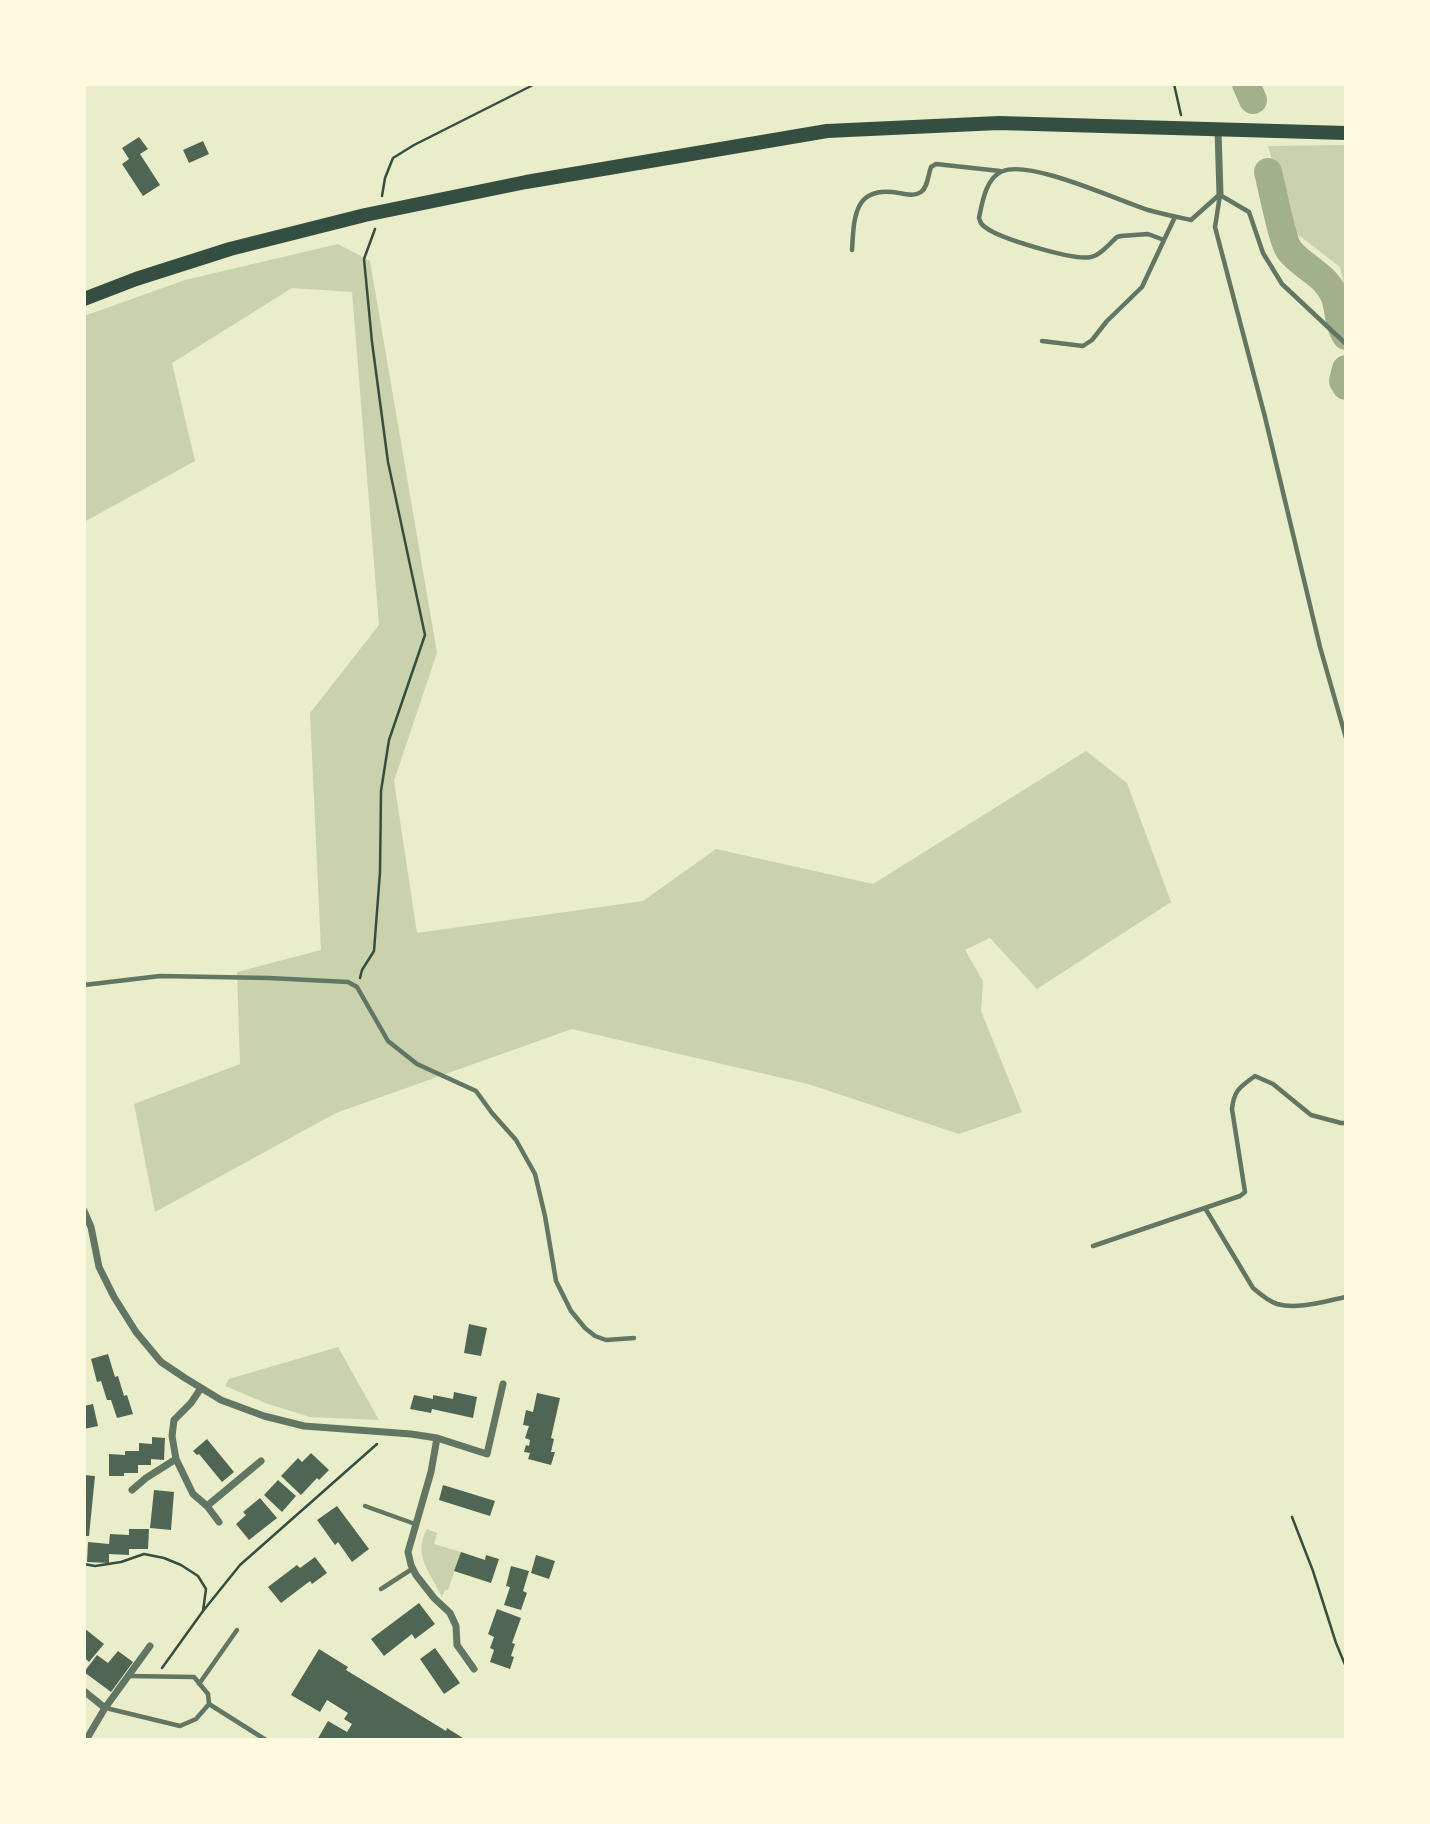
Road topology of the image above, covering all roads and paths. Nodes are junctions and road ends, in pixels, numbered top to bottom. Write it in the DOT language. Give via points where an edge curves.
graph roads {
  1 [pos="535,84"];
  2 [pos="1174,84"];
  3 [pos="1184,129"];
  4 [pos="1218,130"];
  5 [pos="1346,133"];
  6 [pos="1001,171"];
  7 [pos="1220,195"];
  8 [pos="381,212"];
  9 [pos="1175,217"];
  10 [pos="1164,240"];
  11 [pos="852,250"];
  12 [pos="84,299"];
  13 [pos="1042,341"];
  14 [pos="1346,344"];
  15 [pos="1346,738"];
  16 [pos="84,985"];
  17 [pos="357,987"];
  18 [pos="1346,1123"];
  19 [pos="1205,1208"];
  20 [pos="84,1210"];
  21 [pos="1093,1245"];
  22 [pos="1346,1297"];
  23 [pos="634,1338"];
  24 [pos="503,1384"];
  25 [pos="201,1388"];
  26 [pos="390,1433"];
  27 [pos="437,1438"];
  28 [pos="176,1459"];
  29 [pos="261,1461"];
  30 [pos="132,1490"];
  31 [pos="207,1506"];
  32 [pos="365,1506"];
  33 [pos="1292,1517"];
  34 [pos="219,1522"];
  35 [pos="415,1524"];
  36 [pos="84,1564"];
  37 [pos="413,1569"];
  38 [pos="381,1589"];
  39 [pos="203,1611"];
  40 [pos="237,1630"];
  41 [pos="150,1646"];
  42 [pos="1346,1667"];
  43 [pos="474,1669"];
  44 [pos="158,1675"];
  45 [pos="128,1676"];
  46 [pos="199,1684"];
  47 [pos="84,1691"];
  48 [pos="209,1704"];
  49 [pos="105,1708"];
  50 [pos="86,1740"];
  51 [pos="266,1740"];
  1 -- 8 [label="path" via="393,158 385,177"];
  2 -- 3 [label="path"];
  3 -- 4 [label="highway"];
  3 -- 8 [label="highway" via="999,123 827,131 526,182"];
  4 -- 5 [label="highway"];
  4 -- 7 [label="street"];
  6 -- 9 [label="lane" via="1044,173"];
  6 -- 10 [label="lane" via="991,180 980,211 980,222 991,231 1049,252 1084,257 1132,233"];
  6 -- 11 [label="lane" via="936,164 920,193 873,194 855,215"];
  7 -- 9 [label="lane" via="1191,220"];
  7 -- 14 [label="lane" via="1249,212 1263,253 1282,284"];
  7 -- 15 [label="lane" via="1215,227"];
  8 -- 12 [label="highway" via="230,249"];
  8 -- 17 [label="path" via="364,259 372,342 388,462 425,635 389,740 381,791 374,951"];
  9 -- 10 [label="lane"];
  10 -- 13 [label="lane" via="1142,287 1092,340 1083,346"];
  16 -- 17 [label="lane" via="160,976 282,978 348,982"];
  17 -- 23 [label="lane" via="388,1041 417,1064 476,1091 516,1140 534,1174 556,1281 571,1311 595,1336"];
  18 -- 19 [label="lane" via="1311,1115 1273,1084 1255,1076 1233,1096 1245,1192"];
  19 -- 21 [label="lane"];
  19 -- 22 [label="lane" via="1253,1287 1264,1297 1293,1306"];
  20 -- 25 [label="street" via="99,1267 136,1332 161,1362"];
  24 -- 27 [label="street" via="486,1454"];
  25 -- 26 [label="street" via="264,1416 304,1426"];
  25 -- 28 [label="street" via="174,1420"];
  26 -- 27 [label="street"];
  26 -- 39 [label="path" via="240,1565"];
  27 -- 35 [label="street"];
  28 -- 30 [label="street"];
  28 -- 31 [label="street" via="192,1494"];
  29 -- 31 [label="street"];
  31 -- 34 [label="street"];
  32 -- 35 [label="lane"];
  33 -- 42 [label="path"];
  35 -- 37 [label="street" via="408,1552"];
  36 -- 39 [label="path" via="121,1562 145,1554 164,1558 198,1576 206,1589"];
  37 -- 38 [label="lane"];
  37 -- 43 [label="street" via="450,1613 457,1645"];
  39 -- 44 [label="path"];
  40 -- 46 [label="lane"];
  41 -- 45 [label="street"];
  44 -- 45 [label="lane"];
  44 -- 46 [label="lane" via="194,1677"];
  45 -- 49 [label="street"];
  46 -- 48 [label="lane" via="208,1694"];
  47 -- 49 [label="street"];
  48 -- 49 [label="lane" via="196,1720 180,1726"];
  48 -- 51 [label="lane"];
  49 -- 50 [label="street"];
}
